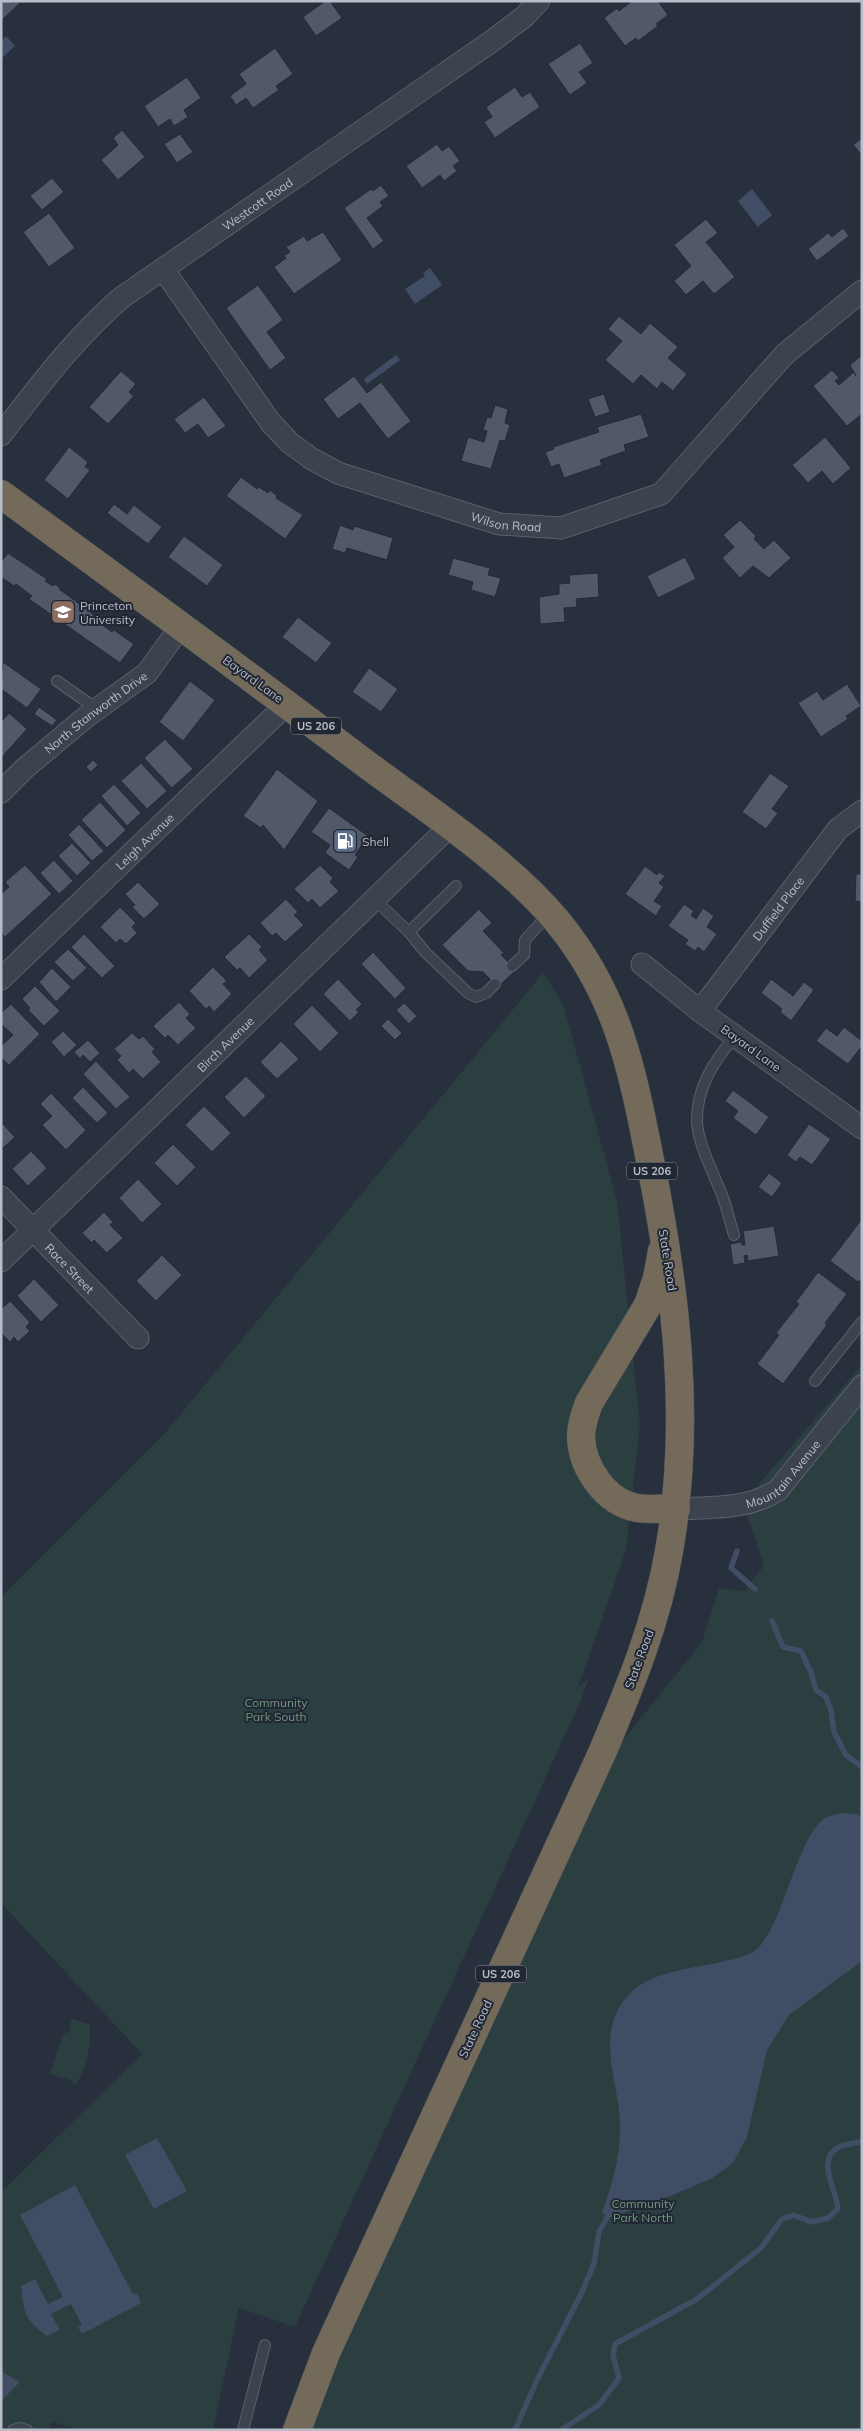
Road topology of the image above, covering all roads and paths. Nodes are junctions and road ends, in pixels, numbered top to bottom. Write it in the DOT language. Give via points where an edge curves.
graph roads {
  1 [pos="539,1"];
  2 [pos="163,269"];
  3 [pos="862,291"];
  4 [pos="1,435"];
  5 [pos="1,494"];
  6 [pos="181,626"];
  7 [pos="57,680"];
  8 [pos="286,704"];
  9 [pos="97,709"];
  10 [pos="1,792"];
  11 [pos="862,811"];
  12 [pos="449,826"];
  13 [pos="502,868"];
  14 [pos="456,886"];
  15 [pos="375,900"];
  16 [pos="550,914"];
  17 [pos="409,932"];
  18 [pos="642,964"];
  19 [pos="512,966"];
  20 [pos="1,978"];
  21 [pos="495,984"];
  22 [pos="700,1010"];
  23 [pos="735,1036"];
  24 [pos="862,1128"];
  25 [pos="1,1196"];
  26 [pos="662,1217"];
  27 [pos="34,1230"];
  28 [pos="734,1235"];
  29 [pos="1,1261"];
  30 [pos="862,1322"];
  31 [pos="138,1338"];
  32 [pos="814,1381"];
  33 [pos="862,1386"];
  34 [pos="676,1509"];
  35 [pos="265,2345"];
  36 [pos="13,2430"];
  37 [pos="28,2430"];
  38 [pos="243,2430"];
  39 [pos="297,2430"];
  1 -- 2 [label="street, Westcott Road" via="526,16 492,41"];
  2 -- 3 [label="street, Wilson Road" via="271,423 312,459 338,473 499,524 561,528 661,494 784,354"];
  2 -- 4 [label="street, Westcott Road" via="121,298 89,326"];
  5 -- 6 [label="highway, Bayard Lane / US 206"];
  6 -- 8 [label="highway, Bayard Lane / US 206"];
  6 -- 9 [label="street, North Stanworth Drive" via="147,673"];
  7 -- 9 [label="lane"];
  8 -- 12 [label="highway, Bayard Lane / US 206"];
  8 -- 20 [label="street, Leigh Avenue"];
  9 -- 10 [label="street, North Stanworth Drive"];
  11 -- 22 [label="street, Duffield Place" via="838,829"];
  12 -- 13 [label="highway, Bayard Lane / US 206"];
  12 -- 15 [label="street, Birch Avenue"];
  13 -- 16 [label="highway, State Road / US 206"];
  14 -- 17 [label="lane"];
  15 -- 17 [label="lane"];
  15 -- 27 [label="street, Birch Avenue"];
  16 -- 19 [label="lane" via="525,940 524,955"];
  16 -- 26 [label="highway, State Road / US 206" via="599,983 618,1023 631,1065"];
  17 -- 21 [label="lane" via="468,993 476,997"];
  18 -- 22 [label="street, Bayard Lane"];
  22 -- 23 [label="street, Bayard Lane"];
  23 -- 24 [label="street, Bayard Lane"];
  23 -- 28 [label="lane" via="717,1058 702,1087 697,1122"];
  25 -- 27 [label="street, Race Street"];
  26 -- 34 [label="highway, State Road / US 206" via="680,1364"];
  26 -- 34 [label="highway" via="662,1251 648,1304 589,1403 581,1437 592,1474 614,1497 636,1508"];
  27 -- 29 [label="street, Birch Avenue"];
  27 -- 31 [label="street, Race Street"];
  30 -- 32 [label="lane"];
  33 -- 34 [label="street, Mountain Avenue" via="771,1495 748,1504"];
  34 -- 39 [label="highway, State Road / US 206" via="656,1611 638,1667 586,1788 326,2354"];
  35 -- 38 [label="lane"];
  36 -- 37 [label="lane"];
}
